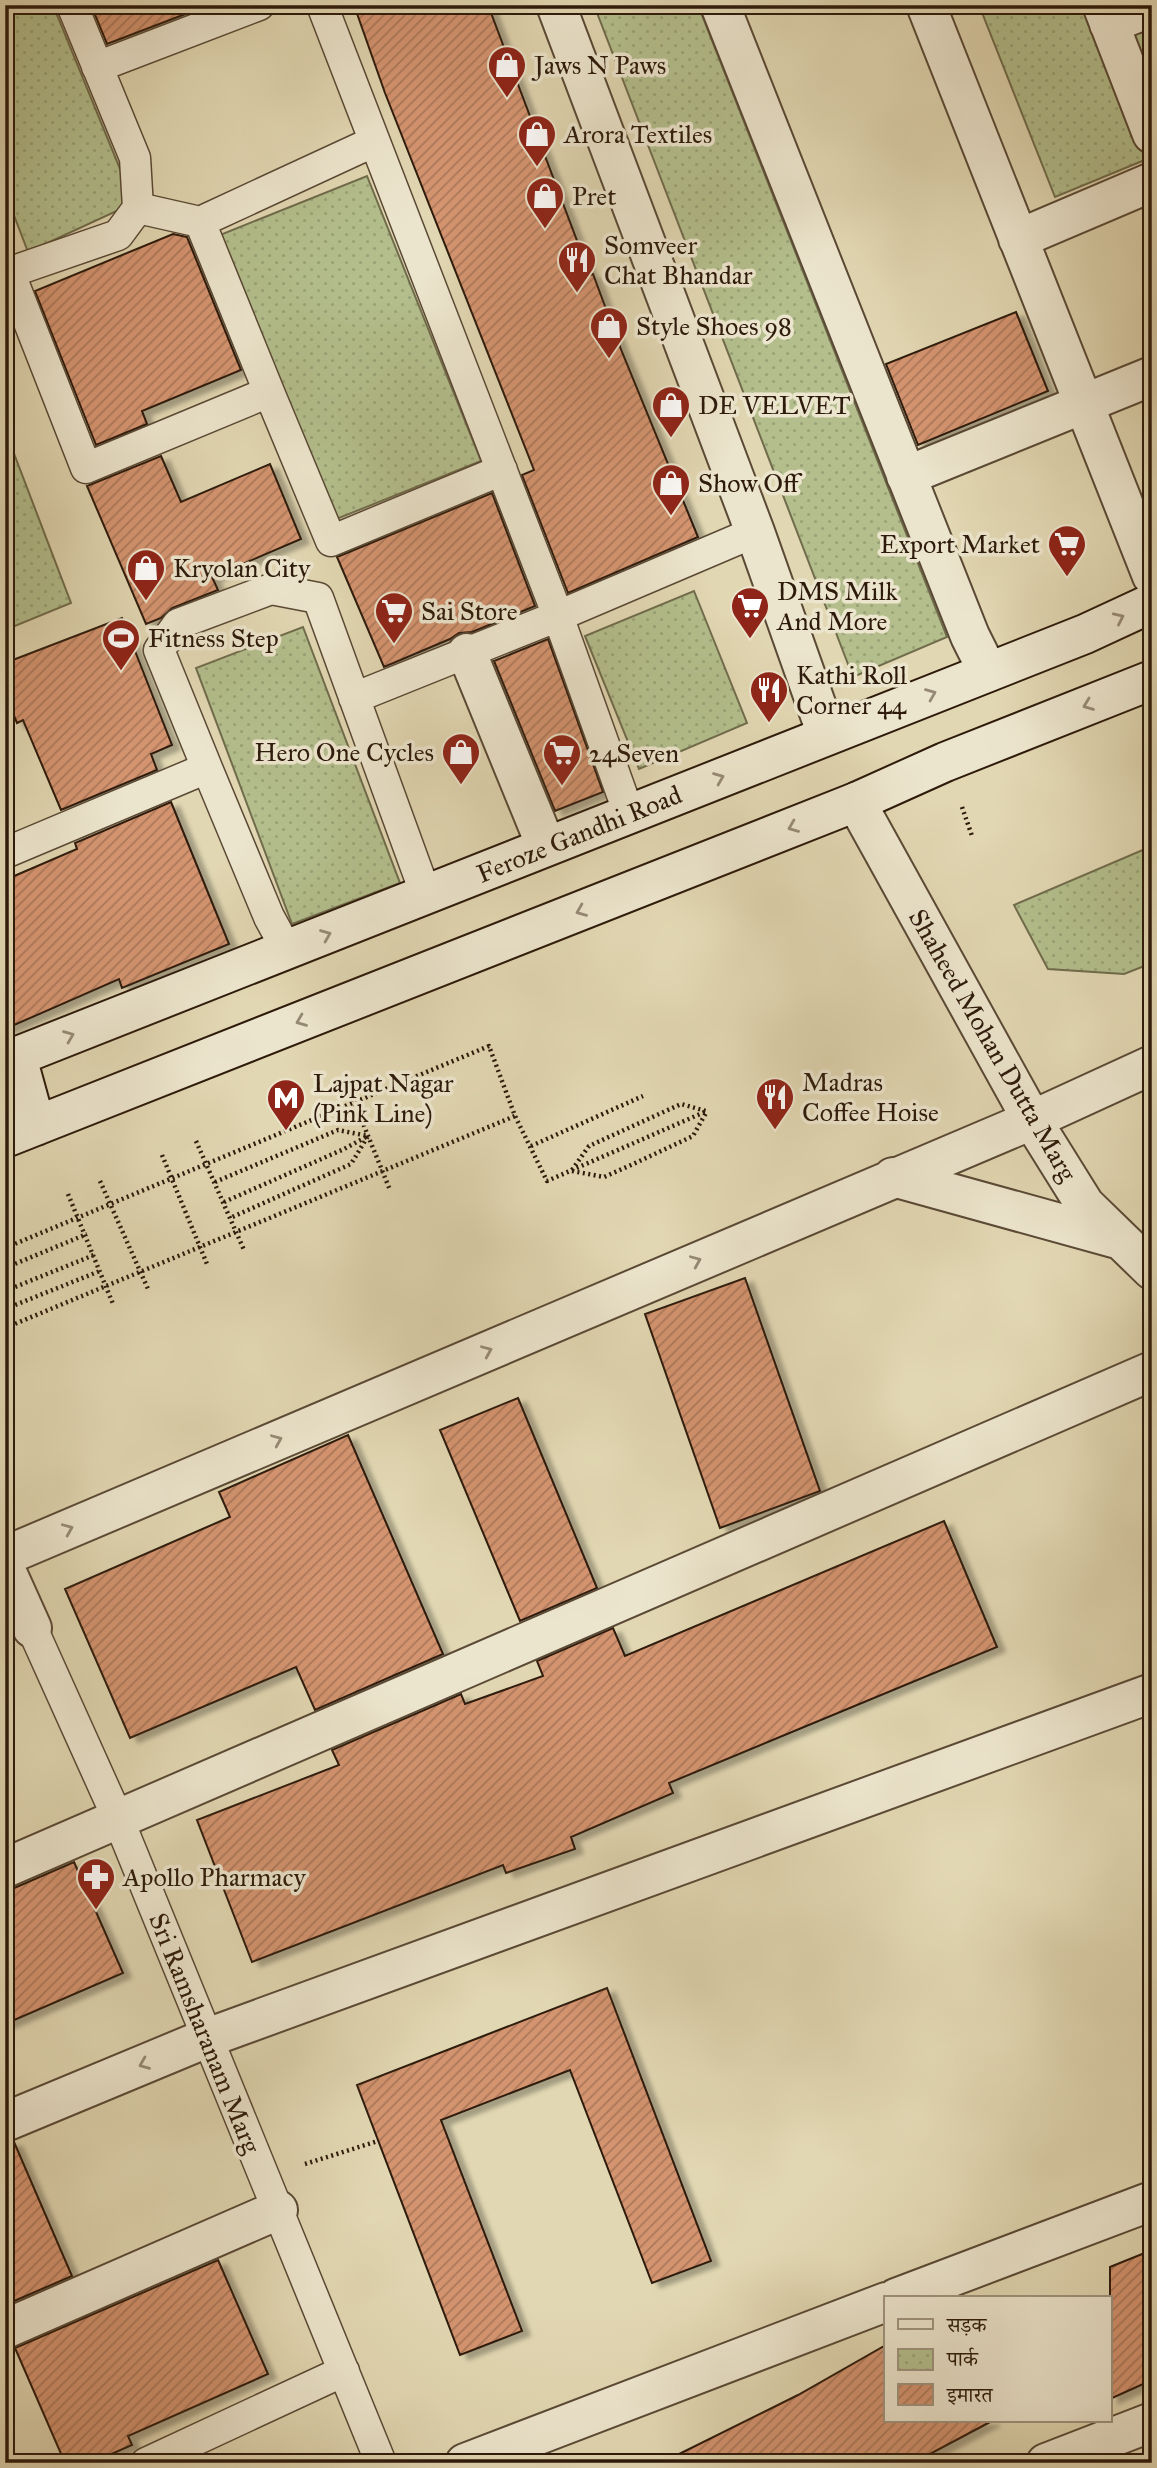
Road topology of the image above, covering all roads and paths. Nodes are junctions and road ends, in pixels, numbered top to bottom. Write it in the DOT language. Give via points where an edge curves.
graph roads {
  1 [pos="72,5"];
  2 [pos="259,5"];
  3 [pos="322,5"];
  4 [pos="556,5"];
  5 [pos="720,5"];
  6 [pos="926,5"];
  7 [pos="1152,6"];
  8 [pos="1106,15"];
  9 [pos="97,66"];
  10 [pos="1152,134"];
  11 [pos="373,142"];
  12 [pos="1152,182"];
  13 [pos="138,208"];
  14 [pos="200,222"];
  15 [pos="1018,239"];
  16 [pos="7,274"];
  17 [pos="1152,376"];
  18 [pos="269,392"];
  19 [pos="1083,402"];
  20 [pos="502,470"];
  21 [pos="906,476"];
  22 [pos="755,532"];
  23 [pos="1152,576"];
  24 [pos="1152,603"];
  25 [pos="558,616"];
  26 [pos="467,653"];
  27 [pos="988,672"];
  28 [pos="1152,680"];
  29 [pos="354,698"];
  30 [pos="827,735"];
  31 [pos="207,768"];
  32 [pos="856,802"];
  33 [pos="629,814"];
  34 [pos="547,846"];
  35 [pos="5,853"];
  36 [pos="426,895"];
  37 [pos="287,950"];
  38 [pos="11,1059"];
  39 [pos="1152,1065"];
  40 [pos="345,1079"];
  41 [pos="643,1096"];
  42 [pos="355,1102"];
  43 [pos="707,1111"];
  44 [pos="515,1116"];
  45 [pos="1032,1120"];
  46 [pos="20,1132"];
  47 [pos="369,1136"];
  48 [pos="196,1141"];
  49 [pos="531,1146"];
  50 [pos="162,1155"];
  51 [pos="207,1163"];
  52 [pos="572,1170"];
  53 [pos="383,1171"];
  54 [pos="893,1177"];
  55 [pos="172,1178"];
  56 [pos="100,1181"];
  57 [pos="215,1182"];
  58 [pos="390,1190"];
  59 [pos="68,1194"];
  60 [pos="224,1202"];
  61 [pos="110,1204"];
  62 [pos="230,1218"];
  63 [pos="236,1231"];
  64 [pos="87,1234"];
  65 [pos="1119,1240"];
  66 [pos="200,1246"];
  67 [pos="5,1248"];
  68 [pos="244,1250"];
  69 [pos="94,1255"];
  70 [pos="207,1264"];
  71 [pos="5,1268"];
  72 [pos="1152,1270"];
  73 [pos="100,1271"];
  74 [pos="140,1271"];
  75 [pos="148,1289"];
  76 [pos="5,1291"];
  77 [pos="113,1304"];
  78 [pos="5,1310"];
  79 [pos="5,1328"];
  80 [pos="1152,1371"];
  81 [pos="5,1556"];
  82 [pos="5,1568"];
  83 [pos="32,1628"];
  84 [pos="1152,1693"];
  85 [pos="119,1821"];
  86 [pos="5,1868"];
  87 [pos="207,2038"];
  88 [pos="5,2122"];
  89 [pos="378,2141"];
  90 [pos="272,2196"];
  91 [pos="1152,2201"];
  92 [pos="901,2296"];
  93 [pos="884,2303"];
  94 [pos="5,2329"];
  95 [pos="344,2371"];
  96 [pos="1152,2422"];
  97 [pos="146,2463"];
  98 [pos="381,2463"];
  99 [pos="465,2463"];
  100 [pos="1046,2463"];
  1 -- 9 [label="lane"];
  2 -- 9 [label="lane"];
  3 -- 11 [label="lane"];
  4 -- 22 [label="street"];
  5 -- 21 [label="street"];
  6 -- 15 [label="street"];
  7 -- 8 [label="street"];
  8 -- 10 [label="street"];
  9 -- 13 [label="lane" via="135,158"];
  11 -- 14 [label="lane"];
  11 -- 20 [label="lane"];
  12 -- 15 [label="street"];
  13 -- 14 [label="lane"];
  13 -- 16 [label="lane" via="118,235"];
  14 -- 18 [label="lane"];
  15 -- 19 [label="street"];
  16 -- 18 [label="lane" via="86,468"];
  17 -- 19 [label="street"];
  18 -- 20 [label="lane" via="331,541"];
  19 -- 21 [label="street"];
  19 -- 23 [label="street"];
  20 -- 25 [label="lane"];
  21 -- 27 [label="street"];
  22 -- 25 [label="lane"];
  22 -- 30 [label="street"];
  27 -- 24 [label="street, Feroze Gandhi Road, one-way"];
  25 -- 26 [label="lane"];
  25 -- 33 [label="lane"];
  26 -- 29 [label="lane"];
  26 -- 34 [label="street"];
  30 -- 27 [label="street, Feroze Gandhi Road, one-way"];
  28 -- 32 [label="street, one-way"];
  29 -- 31 [label="lane" via="318,598 271,589 178,624 159,650"];
  29 -- 36 [label="lane"];
  33 -- 30 [label="street, Feroze Gandhi Road, one-way"];
  31 -- 35 [label="lane"];
  31 -- 37 [label="lane"];
  32 -- 45 [label="street, Shaheed Mohan Dutta Marg"];
  32 -- 46 [label="street, one-way"];
  33 -- 34 [label="street, Feroze Gandhi Road"];
  34 -- 36 [label="street, Feroze Gandhi Road"];
  37 -- 36 [label="street, Feroze Gandhi Road, one-way"];
  38 -- 37 [label="street, Feroze Gandhi Road, one-way"];
  38 -- 46 [label="street"];
  39 -- 45 [label="street"];
  40 -- 42 [label="path"];
  41 -- 49 [label="path"];
  42 -- 44 [label="path" via="489,1046"];
  42 -- 47 [label="path"];
  42 -- 51 [label="path"];
  43 -- 52 [label="path"];
  43 -- 52 [label="path" via="681,1104 589,1146"];
  43 -- 52 [label="path" via="693,1136 604,1177"];
  44 -- 49 [label="path"];
  44 -- 53 [label="path"];
  45 -- 54 [label="street"];
  45 -- 65 [label="street, Shaheed Mohan Dutta Marg" via="1085,1205"];
  47 -- 53 [label="path"];
  47 -- 57 [label="path" via="338,1130"];
  47 -- 60 [label="path"];
  47 -- 62 [label="path" via="351,1164"];
  48 -- 51 [label="path"];
  49 -- 52 [label="path" via="547,1181"];
  50 -- 55 [label="path"];
  51 -- 55 [label="path"];
  51 -- 57 [label="path"];
  53 -- 58 [label="path"];
  53 -- 63 [label="path"];
  54 -- 65 [label="street"];
  81 -- 54 [label="street, one-way"];
  55 -- 61 [label="path"];
  55 -- 66 [label="path"];
  56 -- 61 [label="path"];
  57 -- 60 [label="path"];
  59 -- 64 [label="path"];
  60 -- 62 [label="path"];
  61 -- 67 [label="path"];
  61 -- 74 [label="path"];
  62 -- 63 [label="path"];
  63 -- 66 [label="path"];
  63 -- 68 [label="path"];
  64 -- 69 [label="path"];
  64 -- 71 [label="path"];
  65 -- 72 [label="street, Shaheed Mohan Dutta Marg"];
  66 -- 70 [label="path"];
  66 -- 74 [label="path"];
  69 -- 73 [label="path"];
  69 -- 76 [label="path"];
  73 -- 77 [label="path"];
  73 -- 78 [label="path"];
  74 -- 75 [label="path"];
  74 -- 79 [label="path"];
  80 -- 85 [label="street"];
  82 -- 83 [label="street, Sri Ramsharanam Marg"];
  83 -- 85 [label="lane, Sri Ramsharanam Marg"];
  84 -- 87 [label="street"];
  85 -- 86 [label="street"];
  85 -- 87 [label="lane, Sri Ramsharanam Marg"];
  87 -- 88 [label="street, one-way"];
  87 -- 90 [label="lane, Sri Ramsharanam Marg"];
  89 -- 90 [label="path" via="302,2165"];
  90 -- 94 [label="street"];
  90 -- 95 [label="lane, Sri Ramsharanam Marg"];
  91 -- 92 [label="street"];
  93 -- 99 [label="street"];
  95 -- 97 [label="lane"];
  95 -- 98 [label="lane, Sri Ramsharanam Marg"];
  96 -- 100 [label="street"];
}
